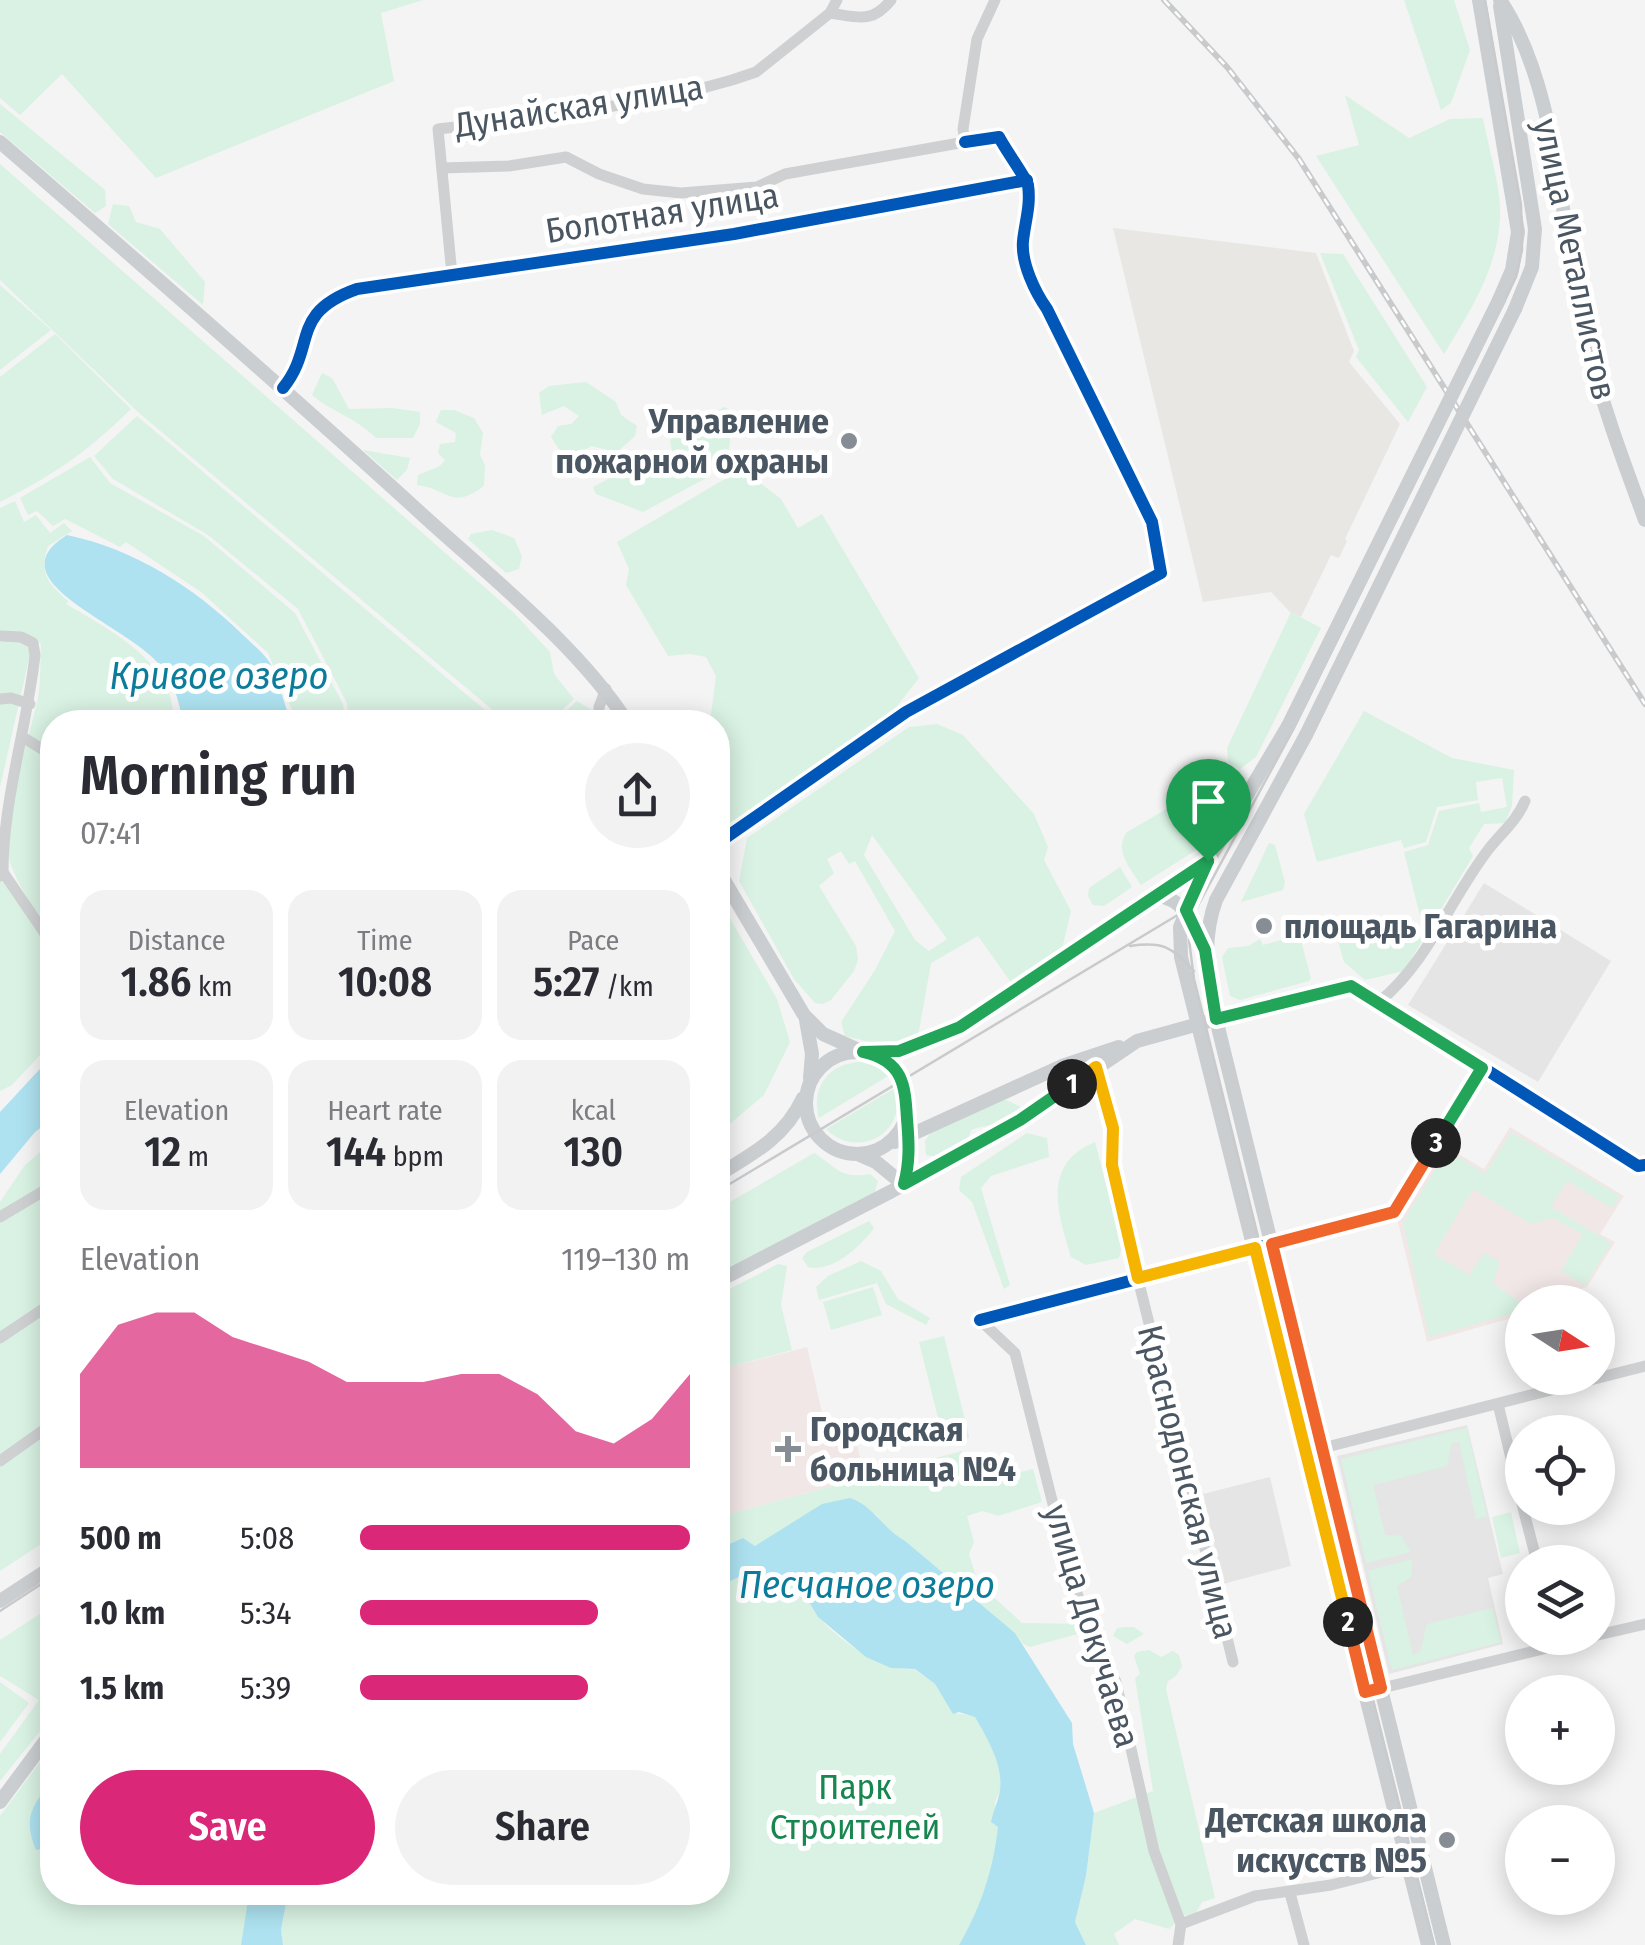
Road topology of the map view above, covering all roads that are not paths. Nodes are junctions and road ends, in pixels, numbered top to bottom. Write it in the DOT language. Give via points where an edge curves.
graph roads {
  1 [pos="837,0"];
  2 [pos="891,0"];
  3 [pos="995,0"];
  4 [pos="1479,0"];
  5 [pos="1499,0"];
  6 [pos="830,13"];
  7 [pos="1532,62"];
  8 [pos="1510,67"];
  9 [pos="0,142"];
  10 [pos="965,142"];
  11 [pos="442,168"];
  12 [pos="1028,180"];
  13 [pos="452,276"];
  14 [pos="284,388"];
  15 [pos="1645,520"];
  16 [pos="0,636"];
  17 [pos="606,689"];
  18 [pos="0,699"];
  19 [pos="30,704"];
  20 [pos="599,710"];
  21 [pos="619,710"];
  22 [pos="24,738"];
  23 [pos="40,748"];
  24 [pos="1525,801"];
  25 [pos="730,835"];
  26 [pos="1208,861"];
  27 [pos="2,874"];
  28 [pos="730,890"];
  29 [pos="1156,896"];
  30 [pos="1186,910"];
  31 [pos="40,927"];
  32 [pos="1205,950"];
  33 [pos="1378,1002"];
  34 [pos="804,1015"];
  35 [pos="1216,1019"];
  36 [pos="1199,1024"];
  37 [pos="1136,1041"];
  38 [pos="863,1052"];
  39 [pos="1096,1067"];
  40 [pos="1482,1068"];
  41 [pos="808,1088"];
  42 [pos="907,1113"];
  43 [pos="909,1135"];
  44 [pos="880,1148"];
  45 [pos="854,1154"];
  46 [pos="1251,1154"];
  47 [pos="1233,1159"];
  48 [pos="1645,1165"];
  49 [pos="730,1168"];
  50 [pos="904,1184"];
  51 [pos="40,1193"];
  52 [pos="0,1217"];
  53 [pos="1272,1244"];
  54 [pos="1255,1248"];
  55 [pos="730,1275"];
  56 [pos="1138,1278"];
  57 [pos="40,1310"];
  58 [pos="0,1338"];
  59 [pos="1645,1366"];
  60 [pos="1498,1404"];
  61 [pos="40,1432"];
  62 [pos="1505,1433"];
  63 [pos="1323,1448"];
  64 [pos="1306,1453"];
  65 [pos="2,1457"];
  66 [pos="40,1575"];
  67 [pos="0,1600"];
  68 [pos="1645,1624"];
  69 [pos="1615,1631"];
  70 [pos="1371,1648"];
  71 [pos="1355,1652"];
  72 [pos="1505,1655"];
  73 [pos="1233,1662"];
  74 [pos="1381,1688"];
  75 [pos="1365,1692"];
  76 [pos="1390,1723"];
  77 [pos="1374,1728"];
  78 [pos="40,1748"];
  79 [pos="0,1802"];
  80 [pos="1416,1863"];
  81 [pos="1290,1892"];
  82 [pos="1425,1900"];
  83 [pos="1180,1924"];
  84 [pos="1178,1945"];
  85 [pos="1304,1945"];
  86 [pos="1428,1945"];
  87 [pos="1444,1945"];
  1 -- 6 [label="street, Дунайская улица"];
  2 -- 6 [label="street" via="880,14 865,18"];
  3 -- 10 [label="street" via="977,39"];
  4 -- 26 [label="main road, bridge" via="1518,232 1512,270 1288,726"];
  5 -- 7 [label="main road, улица Металлистов"];
  5 -- 8 [label="main road"];
  6 -- 11 [label="street, Дунайская улица" via="756,72 732,80 568,114 438,129"];
  7 -- 8 [label="main road"];
  7 -- 15 [label="main road, улица Металлистов" via="1583,328"];
  8 -- 32 [label="main road, bridge" via="1535,229 1532,266 1306,734 1216,900"];
  9 -- 14 [label="main road"];
  10 -- 11 [label="street" via="785,174 757,187 682,192 643,189 566,156"];
  10 -- 12 [label="street" via="999,137"];
  11 -- 13 [label="street, Дунайская улица"];
  12 -- 13 [label="street, Болотная улица"];
  12 -- 25 [label="street" via="1022,246 1036,294 1152,522 1160,573 906,712"];
  13 -- 14 [label="street, Болотная улица" via="342,294 312,315 296,373"];
  14 -- 17 [label="main road"];
  16 -- 19 [label="street" via="34,643"];
  17 -- 20 [label="street"];
  17 -- 21 [label="main road"];
  18 -- 19 [label="street"];
  19 -- 22 [label="street"];
  22 -- 23 [label="street"];
  22 -- 27 [label="street"];
  24 -- 33 [label="street" via="1415,967"];
  26 -- 29 [label="main road"];
  26 -- 30 [label="main road"];
  27 -- 31 [label="street"];
  28 -- 34 [label="main road"];
  29 -- 30 [label="main road"];
  29 -- 38 [label="main road" via="960,1027 899,1051"];
  30 -- 32 [label="main road"];
  30 -- 36 [label="main road" via="1181,957"];
  32 -- 35 [label="main road"];
  33 -- 35 [label="street" via="1351,986"];
  33 -- 40 [label="street"];
  34 -- 38 [label="main road" via="823,1034"];
  34 -- 41 [label="main road" via="812,1054"];
  35 -- 36 [label="main road"];
  35 -- 46 [label="main road"];
  36 -- 37 [label="main road"];
  36 -- 47 [label="main road"];
  37 -- 39 [label="main road"];
  37 -- 43 [label="main road" via="1062,1066"];
  38 -- 41 [label="main road" via="830,1060"];
  38 -- 42 [label="main road" via="897,1072"];
  39 -- 50 [label="main road" via="1020,1120"];
  39 -- 56 [label="street, Краснодонская улица"];
  40 -- 48 [label="street"];
  40 -- 53 [label="street" via="1394,1212"];
  41 -- 45 [label="main road" via="807,1112 817,1134"];
  41 -- 49 [label="main road" via="790,1123"];
  42 -- 43 [label="main road"];
  42 -- 44 [label="main road"];
  43 -- 44 [label="main road"];
  43 -- 50 [label="main road"];
  44 -- 45 [label="main road"];
  45 -- 50 [label="main road"];
  46 -- 47 [label="street"];
  46 -- 53 [label="main road"];
  47 -- 54 [label="main road"];
  50 -- 55 [label="main road"];
  51 -- 52 [label="street"];
  53 -- 54 [label="street"];
  53 -- 63 [label="main road"];
  54 -- 56 [label="street"];
  54 -- 64 [label="main road"];
  56 -- 73 [label="street, Краснодонская улица"];
  56 -- 83 [label="street, улица Докучаева" via="980,1320 1015,1352 1068,1564 1090,1635 1116,1682 1154,1850"];
  57 -- 58 [label="street"];
  59 -- 60 [label="street"];
  60 -- 62 [label="street"];
  60 -- 63 [label="street"];
  61 -- 65 [label="street"];
  63 -- 64 [label="street"];
  63 -- 70 [label="main road"];
  64 -- 71 [label="main road"];
  66 -- 67 [label="main road"];
  68 -- 69 [label="street"];
  70 -- 71 [label="street"];
  70 -- 74 [label="main road"];
  71 -- 75 [label="main road"];
  72 -- 74 [label="street"];
  74 -- 75 [label="street"];
  74 -- 76 [label="main road"];
  75 -- 77 [label="main road"];
  76 -- 77 [label="street"];
  76 -- 80 [label="main road"];
  77 -- 80 [label="main road"];
  78 -- 79 [label="main road"];
  80 -- 81 [label="street"];
  80 -- 82 [label="main road"];
  81 -- 83 [label="street" via="1256,1896"];
  81 -- 85 [label="street"];
  82 -- 86 [label="main road"];
  82 -- 87 [label="main road"];
  83 -- 84 [label="street, улица Докучаева"];
}
